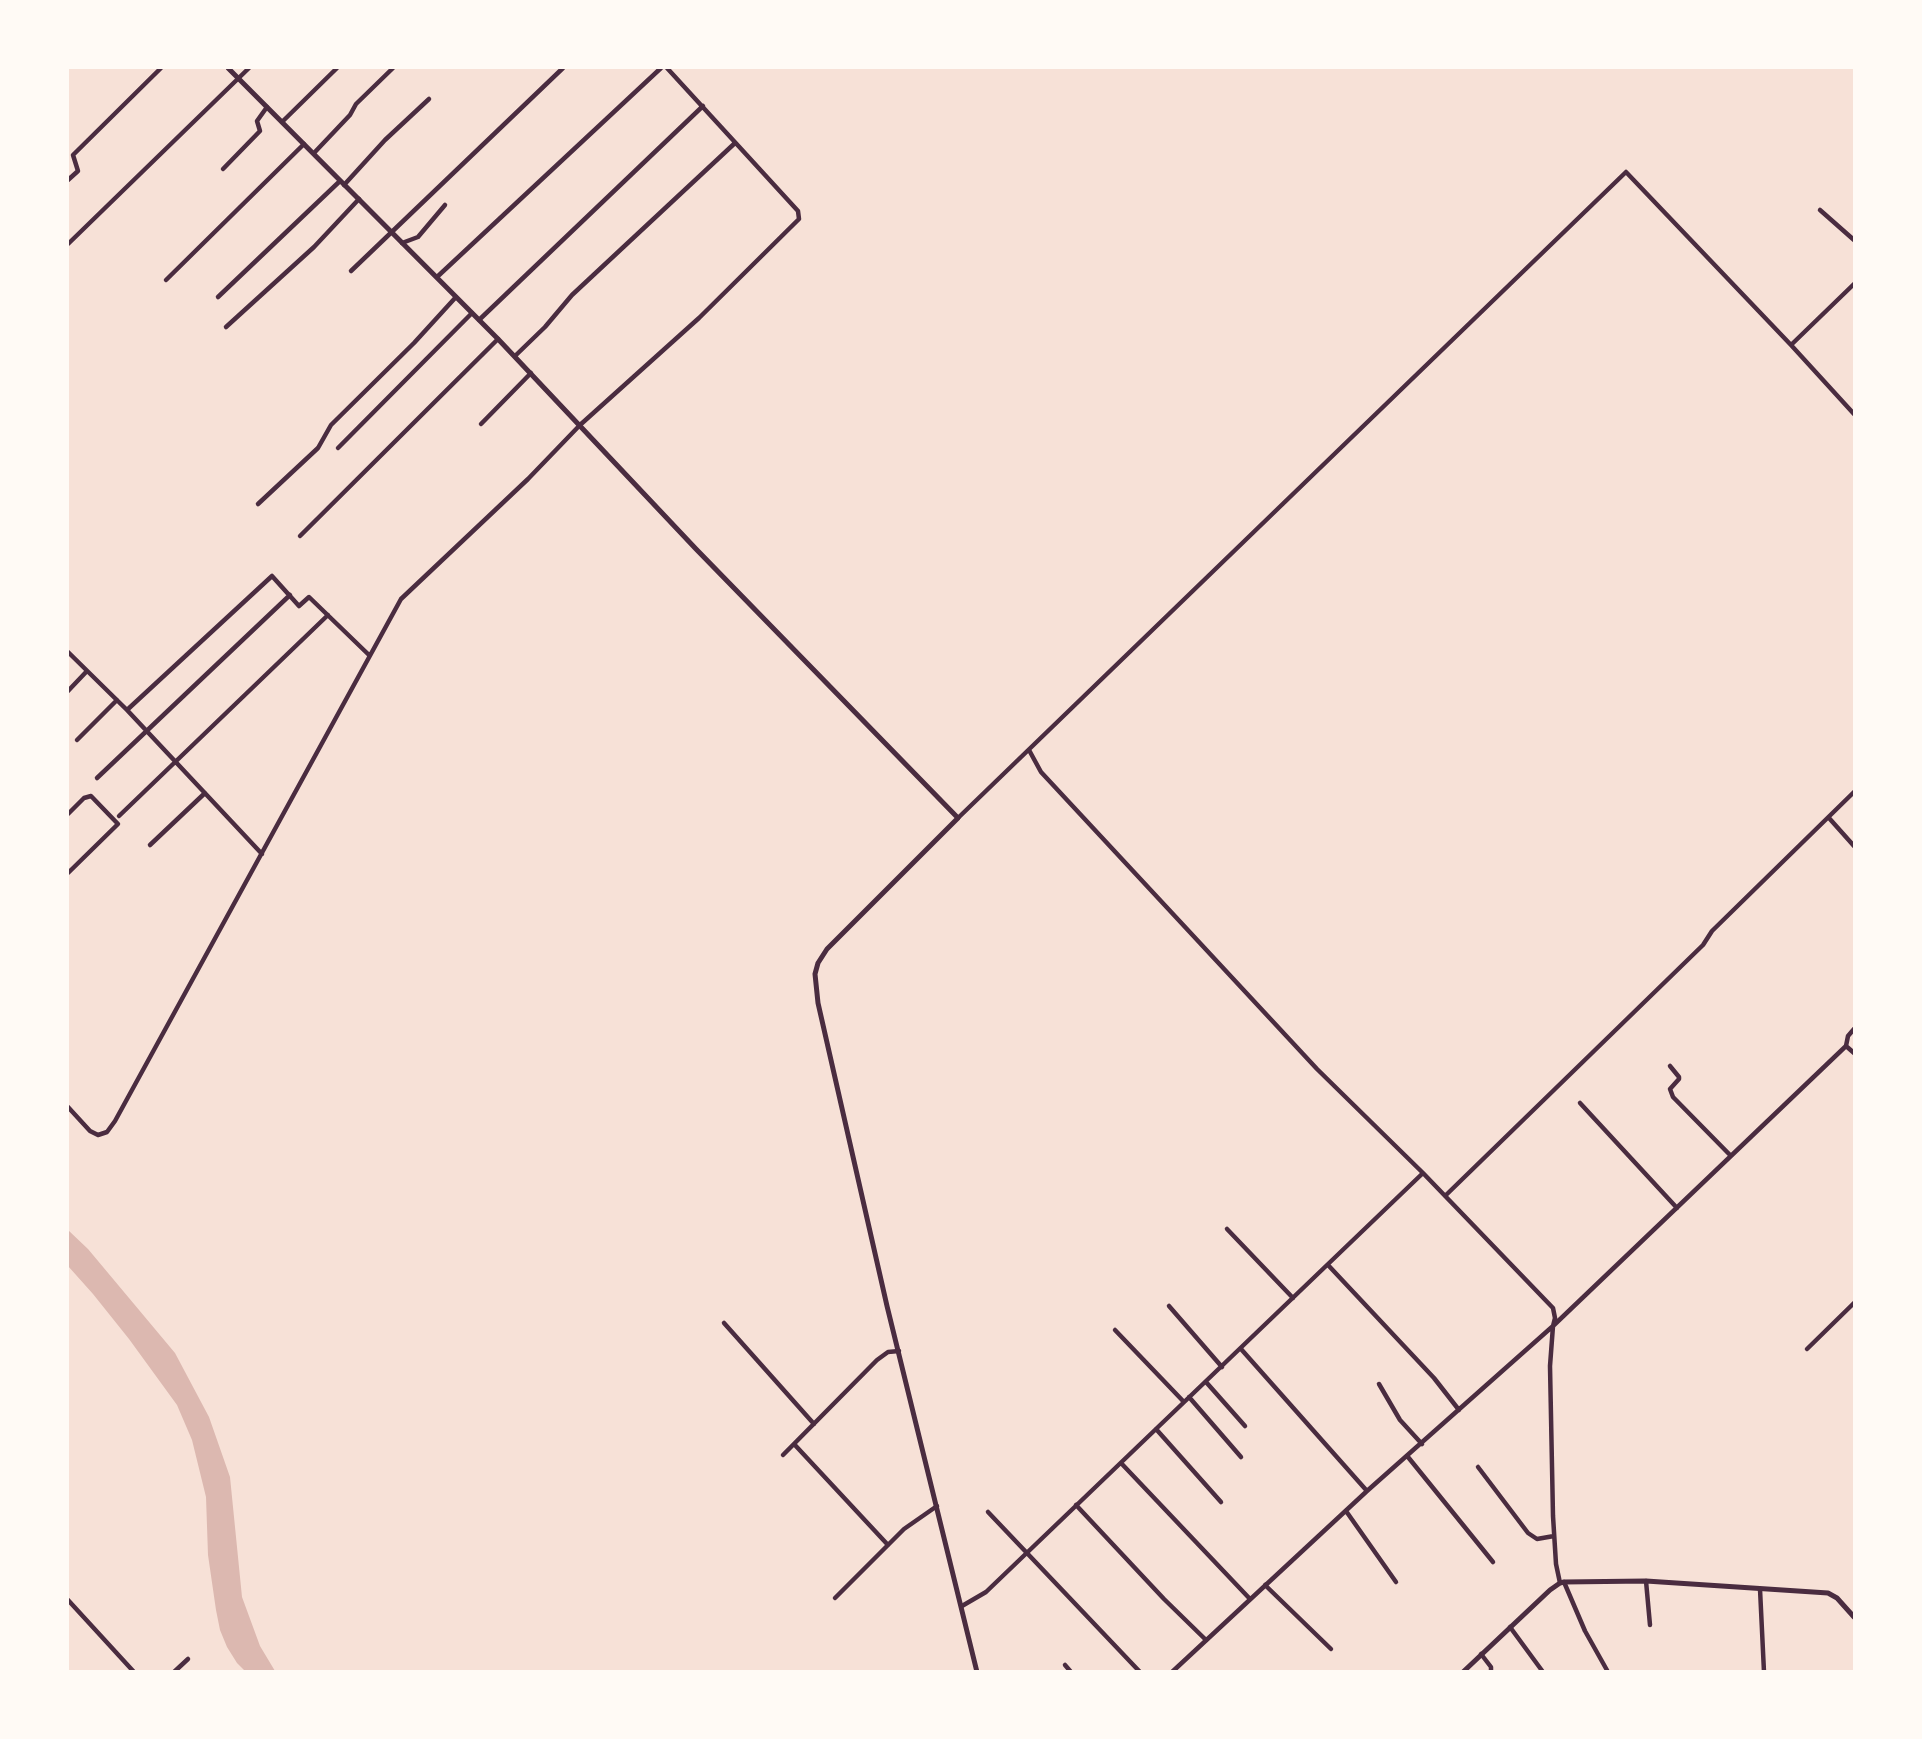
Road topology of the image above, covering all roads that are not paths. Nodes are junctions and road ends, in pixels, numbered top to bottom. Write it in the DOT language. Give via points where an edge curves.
graph roads {
  1 [pos="160,68"];
  2 [pos="228,68"];
  3 [pos="249,68"];
  4 [pos="337,68"];
  5 [pos="393,68"];
  6 [pos="563,68"];
  7 [pos="661,68"];
  8 [pos="667,68"];
  9 [pos="238,78"];
  10 [pos="429,99"];
  11 [pos="703,106"];
  12 [pos="267,107"];
  13 [pos="282,122"];
  14 [pos="735,143"];
  15 [pos="304,144"];
  16 [pos="314,153"];
  17 [pos="223,169"];
  18 [pos="68,180"];
  19 [pos="342,183"];
  20 [pos="359,199"];
  21 [pos="445,205"];
  22 [pos="1820,210"];
  23 [pos="392,232"];
  24 [pos="1854,240"];
  25 [pos="402,243"];
  26 [pos="68,244"];
  27 [pos="351,271"];
  28 [pos="437,278"];
  29 [pos="166,280"];
  30 [pos="1854,284"];
  31 [pos="218,297"];
  32 [pos="456,297"];
  33 [pos="472,313"];
  34 [pos="479,320"];
  35 [pos="226,327"];
  36 [pos="498,339"];
  37 [pos="1791,345"];
  38 [pos="514,356"];
  39 [pos="531,373"];
  40 [pos="1854,414"];
  41 [pos="482,424"];
  42 [pos="580,425"];
  43 [pos="338,448"];
  44 [pos="258,504"];
  45 [pos="300,536"];
  46 [pos="290,595"];
  47 [pos="328,615"];
  48 [pos="68,652"];
  49 [pos="369,655"];
  50 [pos="87,671"];
  51 [pos="68,691"];
  52 [pos="117,700"];
  53 [pos="127,710"];
  54 [pos="147,731"];
  55 [pos="77,740"];
  56 [pos="1029,750"];
  57 [pos="175,762"];
  58 [pos="97,778"];
  59 [pos="1854,792"];
  60 [pos="205,794"];
  61 [pos="68,814"];
  62 [pos="119,816"];
  63 [pos="958,818"];
  64 [pos="1828,818"];
  65 [pos="150,845"];
  66 [pos="1854,846"];
  67 [pos="262,854"];
  68 [pos="68,873"];
  69 [pos="1854,1029"];
  70 [pos="1846,1046"];
  71 [pos="1854,1053"];
  72 [pos="1670,1066"];
  73 [pos="1580,1103"];
  74 [pos="68,1107"];
  75 [pos="1731,1156"];
  76 [pos="1423,1173"];
  77 [pos="1445,1196"];
  78 [pos="1677,1208"];
  79 [pos="1227,1229"];
  80 [pos="1328,1265"];
  81 [pos="1293,1298"];
  82 [pos="1854,1303"];
  83 [pos="1169,1306"];
  84 [pos="724,1323"];
  85 [pos="1553,1326"];
  86 [pos="1115,1330"];
  87 [pos="1241,1349"];
  88 [pos="1807,1349"];
  89 [pos="899,1351"];
  90 [pos="1222,1367"];
  91 [pos="1206,1382"];
  92 [pos="1379,1384"];
  93 [pos="1189,1397"];
  94 [pos="1184,1402"];
  95 [pos="1459,1410"];
  96 [pos="813,1424"];
  97 [pos="1245,1426"];
  98 [pos="1156,1429"];
  99 [pos="794,1444"];
  100 [pos="1422,1444"];
  101 [pos="783,1455"];
  102 [pos="1241,1457"];
  103 [pos="1408,1457"];
  104 [pos="1121,1463"];
  105 [pos="1478,1467"];
  106 [pos="1368,1491"];
  107 [pos="1221,1502"];
  108 [pos="1077,1505"];
  109 [pos="937,1506"];
  110 [pos="1346,1511"];
  111 [pos="988,1512"];
  112 [pos="1554,1536"];
  113 [pos="888,1545"];
  114 [pos="1027,1553"];
  115 [pos="1493,1562"];
  116 [pos="1646,1581"];
  117 [pos="1396,1582"];
  118 [pos="1562,1582"];
  119 [pos="1265,1585"];
  120 [pos="1760,1589"];
  121 [pos="835,1598"];
  122 [pos="1250,1599"];
  123 [pos="68,1600"];
  124 [pos="963,1605"];
  125 [pos="1854,1617"];
  126 [pos="1650,1625"];
  127 [pos="1510,1627"];
  128 [pos="1206,1640"];
  129 [pos="1330,1649"];
  130 [pos="1481,1654"];
  131 [pos="188,1659"];
  132 [pos="1065,1665"];
  133 [pos="134,1671"];
  134 [pos="174,1671"];
  135 [pos="978,1671"];
  136 [pos="1071,1671"];
  137 [pos="1140,1671"];
  138 [pos="1172,1671"];
  139 [pos="1462,1671"];
  140 [pos="1491,1671"];
  141 [pos="1542,1671"];
  142 [pos="1608,1671"];
  143 [pos="1764,1671"];
  1 -- 18 [label="street" via="73,155 78,171"];
  2 -- 9 [label="street"];
  3 -- 9 [label="street"];
  4 -- 13 [label="street"];
  5 -- 16 [label="street"];
  6 -- 23 [label="street"];
  7 -- 28 [label="street"];
  8 -- 11 [label="street"];
  9 -- 12 [label="street"];
  9 -- 26 [label="street"];
  10 -- 19 [label="street"];
  11 -- 14 [label="street"];
  11 -- 34 [label="street"];
  12 -- 13 [label="street"];
  12 -- 17 [label="street" via="257,121 260,131"];
  13 -- 15 [label="street"];
  14 -- 38 [label="street" via="572,295"];
  14 -- 42 [label="street" via="798,211 799,219 699,318"];
  15 -- 16 [label="street"];
  15 -- 29 [label="street"];
  16 -- 19 [label="street"];
  19 -- 20 [label="street"];
  19 -- 31 [label="street"];
  20 -- 23 [label="street"];
  20 -- 35 [label="street" via="314,247"];
  21 -- 25 [label="street" via="418,237"];
  22 -- 24 [label="street"];
  23 -- 25 [label="street"];
  23 -- 27 [label="street"];
  25 -- 28 [label="street"];
  28 -- 32 [label="street"];
  30 -- 37 [label="street"];
  32 -- 33 [label="street"];
  32 -- 44 [label="street" via="331,425 318,448"];
  33 -- 34 [label="street"];
  33 -- 43 [label="street"];
  34 -- 36 [label="street"];
  36 -- 38 [label="street"];
  36 -- 45 [label="street"];
  37 -- 40 [label="street"];
  37 -- 56 [label="street" via="1626,172"];
  38 -- 39 [label="street"];
  39 -- 41 [label="street"];
  39 -- 42 [label="street"];
  42 -- 49 [label="street" via="406,593"];
  42 -- 63 [label="street"];
  46 -- 47 [label="street" via="299,606 309,597"];
  46 -- 53 [label="street" via="272,576"];
  46 -- 54 [label="street"];
  47 -- 49 [label="street"];
  47 -- 57 [label="street"];
  48 -- 50 [label="street"];
  49 -- 67 [label="street"];
  50 -- 51 [label="street"];
  50 -- 52 [label="street"];
  52 -- 53 [label="street"];
  52 -- 55 [label="street"];
  53 -- 54 [label="street"];
  54 -- 57 [label="street"];
  54 -- 58 [label="street"];
  56 -- 63 [label="street"];
  56 -- 76 [label="street" via="1041,772 1128,867 1317,1069"];
  57 -- 60 [label="street"];
  57 -- 62 [label="street"];
  59 -- 64 [label="street"];
  60 -- 65 [label="street"];
  60 -- 67 [label="street"];
  61 -- 68 [label="street" via="84,798 92,796 118,824"];
  63 -- 89 [label="street" via="827,949 815,974 818,1003"];
  64 -- 66 [label="street"];
  64 -- 77 [label="street"];
  67 -- 74 [label="street" via="116,1121 98,1135"];
  69 -- 70 [label="street"];
  70 -- 71 [label="street"];
  70 -- 75 [label="street"];
  72 -- 75 [label="street" via="1679,1077 1670,1089 1673,1097"];
  73 -- 78 [label="street"];
  75 -- 78 [label="street"];
  76 -- 77 [label="street"];
  76 -- 80 [label="street"];
  77 -- 85 [label="street" via="1553,1308"];
  78 -- 85 [label="street"];
  79 -- 81 [label="street"];
  80 -- 81 [label="street"];
  80 -- 95 [label="street"];
  81 -- 87 [label="street"];
  82 -- 88 [label="street"];
  83 -- 90 [label="street"];
  84 -- 96 [label="street"];
  85 -- 95 [label="street"];
  85 -- 112 [label="street" via="1550,1366"];
  86 -- 94 [label="street"];
  87 -- 90 [label="street"];
  87 -- 106 [label="street"];
  89 -- 96 [label="street" via="888,1352 877,1360"];
  89 -- 109 [label="street"];
  90 -- 91 [label="street"];
  91 -- 93 [label="street"];
  91 -- 97 [label="street"];
  92 -- 100 [label="street" via="1400,1420"];
  93 -- 94 [label="street"];
  93 -- 102 [label="street"];
  94 -- 98 [label="street"];
  95 -- 100 [label="street"];
  96 -- 99 [label="street"];
  98 -- 104 [label="street"];
  98 -- 107 [label="street"];
  99 -- 101 [label="street"];
  99 -- 113 [label="street"];
  100 -- 103 [label="street"];
  103 -- 106 [label="street"];
  103 -- 115 [label="street"];
  104 -- 108 [label="street"];
  104 -- 122 [label="street"];
  105 -- 112 [label="street" via="1527,1533 1538,1539"];
  106 -- 110 [label="street"];
  108 -- 114 [label="street"];
  108 -- 128 [label="street"];
  109 -- 113 [label="street"];
  109 -- 124 [label="street"];
  110 -- 117 [label="street"];
  110 -- 119 [label="street"];
  111 -- 114 [label="street"];
  112 -- 118 [label="street"];
  113 -- 121 [label="street"];
  114 -- 124 [label="street" via="986,1592"];
  114 -- 137 [label="street"];
  116 -- 118 [label="street"];
  116 -- 120 [label="street"];
  116 -- 126 [label="street"];
  118 -- 127 [label="street"];
  118 -- 142 [label="street"];
  119 -- 122 [label="street"];
  119 -- 129 [label="street"];
  120 -- 125 [label="street" via="1828,1593"];
  120 -- 143 [label="street"];
  122 -- 128 [label="street"];
  123 -- 133 [label="street"];
  124 -- 135 [label="street"];
  127 -- 130 [label="street"];
  127 -- 141 [label="street"];
  128 -- 138 [label="street"];
  130 -- 139 [label="street"];
  130 -- 140 [label="street"];
  131 -- 134 [label="street"];
  132 -- 136 [label="street"];
}
